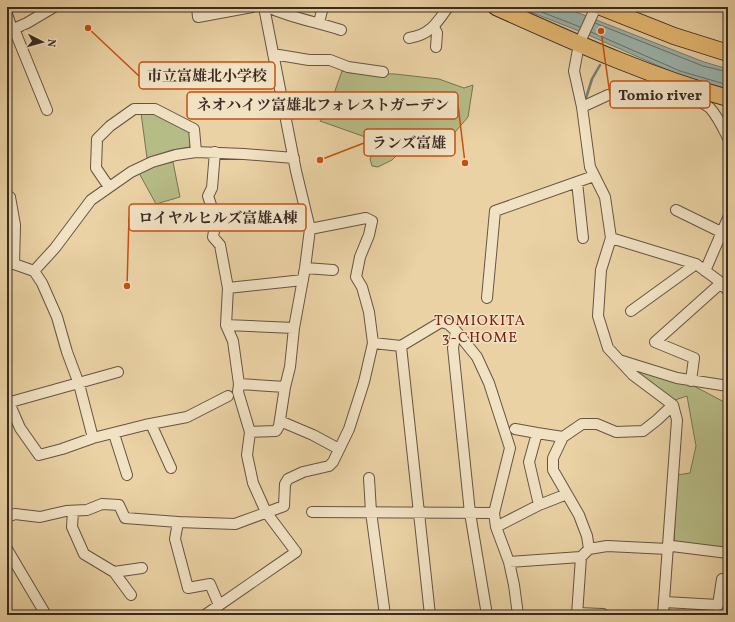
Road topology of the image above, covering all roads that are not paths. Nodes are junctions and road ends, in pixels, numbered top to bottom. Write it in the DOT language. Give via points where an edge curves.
graph roads {
  1 [pos="54,7"];
  2 [pos="197,7"];
  3 [pos="252,7"];
  4 [pos="264,7"];
  5 [pos="268,7"];
  6 [pos="323,7"];
  7 [pos="448,7"];
  8 [pos="496,7"];
  9 [pos="596,7"];
  10 [pos="596,12"];
  11 [pos="7,14"];
  12 [pos="319,22"];
  13 [pos="434,28"];
  14 [pos="11,30"];
  15 [pos="341,30"];
  16 [pos="409,38"];
  17 [pos="582,39"];
  18 [pos="436,47"];
  19 [pos="728,53"];
  20 [pos="274,54"];
  21 [pos="383,72"];
  22 [pos="728,98"];
  23 [pos="582,107"];
  24 [pos="47,110"];
  25 [pos="728,138"];
  26 [pos="196,152"];
  27 [pos="215,152"];
  28 [pos="294,158"];
  29 [pos="594,176"];
  30 [pos="577,182"];
  31 [pos="109,188"];
  32 [pos="7,198"];
  33 [pos="676,210"];
  34 [pos="728,218"];
  35 [pos="310,229"];
  36 [pos="721,232"];
  37 [pos="583,238"];
  38 [pos="611,238"];
  39 [pos="10,264"];
  40 [pos="696,264"];
  41 [pos="305,268"];
  42 [pos="333,270"];
  43 [pos="34,271"];
  44 [pos="705,271"];
  45 [pos="303,280"];
  46 [pos="725,287"];
  47 [pos="228,288"];
  48 [pos="487,298"];
  49 [pos="631,311"];
  50 [pos="226,325"];
  51 [pos="294,328"];
  52 [pos="456,331"];
  53 [pos="373,343"];
  54 [pos="401,346"];
  55 [pos="618,360"];
  56 [pos="118,372"];
  57 [pos="691,381"];
  58 [pos="79,384"];
  59 [pos="239,384"];
  60 [pos="728,386"];
  61 [pos="285,387"];
  62 [pos="228,396"];
  63 [pos="7,401"];
  64 [pos="673,405"];
  65 [pos="280,421"];
  66 [pos="151,424"];
  67 [pos="515,429"];
  68 [pos="250,432"];
  69 [pos="537,433"];
  70 [pos="114,434"];
  71 [pos="563,436"];
  72 [pos="93,438"];
  73 [pos="339,449"];
  74 [pos="171,468"];
  75 [pos="127,475"];
  76 [pos="369,478"];
  77 [pos="567,494"];
  78 [pos="539,506"];
  79 [pos="73,512"];
  80 [pos="266,512"];
  81 [pos="312,512"];
  82 [pos="371,512"];
  83 [pos="419,512"];
  84 [pos="470,512"];
  85 [pos="494,513"];
  86 [pos="7,517"];
  87 [pos="178,522"];
  88 [pos="496,528"];
  89 [pos="7,549"];
  90 [pos="589,549"];
  91 [pos="668,549"];
  92 [pos="728,553"];
  93 [pos="581,557"];
  94 [pos="509,562"];
  95 [pos="142,568"];
  96 [pos="114,572"];
  97 [pos="722,579"];
  98 [pos="131,595"];
  99 [pos="665,602"];
  100 [pos="219,605"];
  101 [pos="577,614"];
  102 [pos="603,614"];
  103 [pos="46,615"];
  104 [pos="205,615"];
  105 [pos="384,615"];
  106 [pos="430,615"];
  107 [pos="487,615"];
  108 [pos="518,615"];
  109 [pos="663,615"];
  1 -- 14 [label="street"];
  2 -- 3 [label="street" via="198,17"];
  4 -- 20 [label="street"];
  5 -- 12 [label="street" via="281,13"];
  6 -- 12 [label="street"];
  7 -- 13 [label="street"];
  8 -- 17 [label="main road"];
  9 -- 10 [label="street"];
  10 -- 17 [label="street"];
  10 -- 19 [label="main road"];
  11 -- 14 [label="street"];
  12 -- 15 [label="street"];
  13 -- 16 [label="street" via="418,37"];
  13 -- 18 [label="street" via="437,32"];
  14 -- 24 [label="street"];
  17 -- 22 [label="main road" via="697,89"];
  17 -- 23 [label="street" via="574,71"];
  20 -- 21 [label="street" via="309,60 330,60 348,67"];
  20 -- 28 [label="street"];
  23 -- 25 [label="street" via="608,95 624,94 660,101 674,94 709,107"];
  23 -- 29 [label="street" via="590,167"];
  26 -- 27 [label="street"];
  26 -- 31 [label="street" via="152,162 131,172"];
  26 -- 31 [label="street" via="194,129 155,109 134,109 97,139 96,168"];
  27 -- 28 [label="street"];
  27 -- 47 [label="street" via="212,188 208,196 216,220 213,237 220,245"];
  28 -- 35 [label="street"];
  29 -- 30 [label="street"];
  29 -- 38 [label="street" via="605,197"];
  30 -- 37 [label="street"];
  30 -- 48 [label="street" via="496,211"];
  31 -- 43 [label="street" via="91,200"];
  32 -- 39 [label="street" via="10,197 15,225"];
  33 -- 36 [label="street"];
  34 -- 36 [label="street"];
  35 -- 41 [label="street"];
  35 -- 53 [label="street" via="366,218 372,221 356,277 362,287 369,312"];
  36 -- 44 [label="street"];
  38 -- 40 [label="street"];
  38 -- 55 [label="street" via="601,270 598,316 608,348"];
  39 -- 43 [label="street"];
  40 -- 44 [label="street"];
  40 -- 49 [label="street"];
  41 -- 42 [label="street"];
  41 -- 45 [label="street"];
  43 -- 58 [label="street" via="57,317"];
  44 -- 46 [label="street"];
  45 -- 47 [label="street"];
  45 -- 51 [label="street"];
  46 -- 57 [label="street" via="655,342 694,358"];
  47 -- 50 [label="street"];
  50 -- 51 [label="street"];
  50 -- 59 [label="street" via="233,342"];
  51 -- 61 [label="street"];
  52 -- 54 [label="street" via="441,322"];
  52 -- 84 [label="street" via="454,348"];
  52 -- 85 [label="street" via="476,357 489,383 510,448"];
  53 -- 54 [label="street"];
  53 -- 73 [label="street" via="349,429"];
  54 -- 83 [label="street"];
  55 -- 57 [label="street"];
  55 -- 64 [label="street"];
  56 -- 58 [label="street"];
  57 -- 60 [label="street"];
  58 -- 63 [label="street"];
  58 -- 72 [label="street"];
  59 -- 61 [label="street"];
  59 -- 68 [label="street" via="238,392"];
  61 -- 65 [label="street"];
  62 -- 66 [label="street" via="187,417"];
  63 -- 72 [label="street" via="20,428 39,455"];
  64 -- 71 [label="street" via="643,431 616,432 597,424 582,424"];
  64 -- 91 [label="street" via="677,420"];
  65 -- 68 [label="street" via="276,431"];
  65 -- 73 [label="street"];
  66 -- 70 [label="street"];
  66 -- 74 [label="street"];
  67 -- 69 [label="street"];
  68 -- 80 [label="street" via="247,455 253,483"];
  69 -- 71 [label="street"];
  69 -- 78 [label="street" via="529,462"];
  70 -- 72 [label="street"];
  70 -- 75 [label="street"];
  71 -- 77 [label="street" via="553,458 553,470"];
  73 -- 80 [label="street" via="329,466 303,472 288,479 285,484 284,506"];
  76 -- 82 [label="street"];
  77 -- 78 [label="street"];
  77 -- 90 [label="street" via="579,515"];
  78 -- 88 [label="street"];
  79 -- 86 [label="street" via="66,511 40,517 15,514"];
  79 -- 87 [label="street" via="102,504 119,505 124,518"];
  79 -- 96 [label="street" via="72,527 84,554"];
  80 -- 87 [label="street" via="235,524"];
  80 -- 100 [label="street" via="296,552"];
  81 -- 82 [label="street"];
  82 -- 83 [label="street"];
  82 -- 105 [label="street"];
  83 -- 84 [label="street"];
  83 -- 106 [label="street"];
  84 -- 85 [label="street"];
  84 -- 107 [label="street"];
  85 -- 88 [label="street"];
  87 -- 100 [label="street" via="174,538 188,588 210,584"];
  88 -- 94 [label="street"];
  89 -- 103 [label="street"];
  90 -- 91 [label="street" via="607,546"];
  90 -- 93 [label="street"];
  91 -- 92 [label="street" via="672,546"];
  91 -- 99 [label="street"];
  93 -- 94 [label="street"];
  93 -- 101 [label="street"];
  94 -- 108 [label="street"];
  95 -- 96 [label="street"];
  96 -- 98 [label="street"];
  97 -- 99 [label="street" via="718,606"];
  99 -- 109 [label="street"];
  100 -- 104 [label="street"];
  101 -- 102 [label="street"];
}
